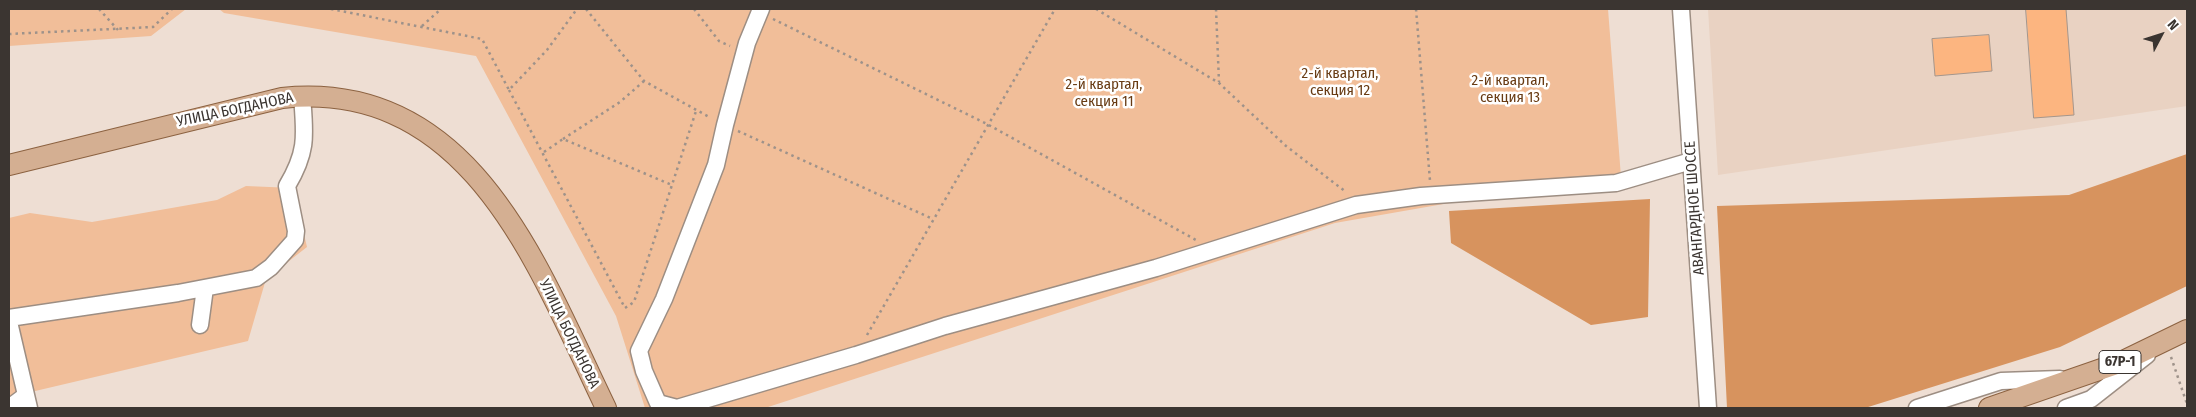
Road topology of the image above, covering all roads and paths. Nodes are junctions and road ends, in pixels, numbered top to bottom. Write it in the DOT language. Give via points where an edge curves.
graph roads {
  1 [pos="99,9"];
  2 [pos="172,9"];
  3 [pos="331,9"];
  4 [pos="433,9"];
  5 [pos="441,9"];
  6 [pos="577,9"];
  7 [pos="586,9"];
  8 [pos="694,9"];
  9 [pos="1055,9"];
  10 [pos="1096,9"];
  11 [pos="1216,9"];
  12 [pos="1416,9"];
  13 [pos="1681,9"];
  14 [pos="761,10"];
  15 [pos="437,13"];
  16 [pos="422,26"];
  17 [pos="118,30"];
  18 [pos="9,34"];
  19 [pos="746,43"];
  20 [pos="644,80"];
  21 [pos="1219,83"];
  22 [pos="509,90"];
  23 [pos="302,96"];
  24 [pos="696,111"];
  25 [pos="987,124"];
  26 [pos="725,125"];
  27 [pos="563,140"];
  28 [pos="544,152"];
  29 [pos="1692,161"];
  30 [pos="9,165"];
  31 [pos="1430,182"];
  32 [pos="672,185"];
  33 [pos="1363,204"];
  34 [pos="933,219"];
  35 [pos="1212,249"];
  36 [pos="205,288"];
  37 [pos="9,318"];
  38 [pos="9,322"];
  39 [pos="200,325"];
  40 [pos="2187,330"];
  41 [pos="2165,342"];
  42 [pos="856,355"];
  43 [pos="2075,379"];
  44 [pos="28,402"];
  45 [pos="2187,404"];
  46 [pos="9,408"];
  47 [pos="606,408"];
  48 [pos="1708,408"];
  49 [pos="1917,408"];
  50 [pos="1989,408"];
  51 [pos="2066,408"];
  1 -- 17 [label="path"];
  2 -- 17 [label="path" via="153,27"];
  3 -- 16 [label="path"];
  4 -- 15 [label="path"];
  5 -- 15 [label="path"];
  6 -- 22 [label="path" via="547,50"];
  7 -- 20 [label="path"];
  8 -- 19 [label="path" via="719,42 729,46"];
  9 -- 25 [label="path"];
  10 -- 21 [label="path"];
  11 -- 21 [label="path"];
  12 -- 31 [label="path"];
  13 -- 29 [label="street, АВАНГАРДНОЕ ШОССЕ"];
  14 -- 19 [label="street"];
  14 -- 25 [label="path"];
  15 -- 16 [label="path"];
  16 -- 22 [label="path" via="482,39"];
  17 -- 18 [label="path"];
  19 -- 26 [label="street"];
  20 -- 24 [label="path"];
  20 -- 27 [label="path" via="620,102"];
  21 -- 33 [label="path" via="1286,146"];
  22 -- 28 [label="path"];
  23 -- 30 [label="main road, УЛИЦА БОГДАНОВА" via="260,102"];
  23 -- 36 [label="street" via="305,145 299,167 287,186 295,240 272,267 256,278"];
  23 -- 47 [label="main road, УЛИЦА БОГДАНОВА" via="342,98 386,111 437,141 484,184 520,236"];
  24 -- 26 [label="path"];
  24 -- 32 [label="path"];
  25 -- 34 [label="path"];
  25 -- 35 [label="path"];
  26 -- 34 [label="path"];
  26 -- 42 [label="street" via="716,165 664,299 639,351 658,403 677,408"];
  27 -- 28 [label="path"];
  27 -- 32 [label="path"];
  28 -- 32 [label="path" via="625,308 634,302"];
  29 -- 33 [label="street" via="1616,183 1421,196"];
  29 -- 48 [label="street, АВАНГАРДНОЕ ШОССЕ"];
  33 -- 35 [label="street"];
  34 -- 42 [label="path"];
  35 -- 42 [label="street"];
  36 -- 37 [label="street"];
  36 -- 39 [label="street"];
  38 -- 44 [label="street"];
  40 -- 41 [label="main road, 67Р-1"];
  41 -- 43 [label="main road, 67Р-1"];
  41 -- 45 [label="path"];
  41 -- 51 [label="street" via="2091,399"];
  43 -- 49 [label="street" via="2001,381"];
  43 -- 50 [label="main road, 67Р-1"];
  44 -- 46 [label="street"];
}
